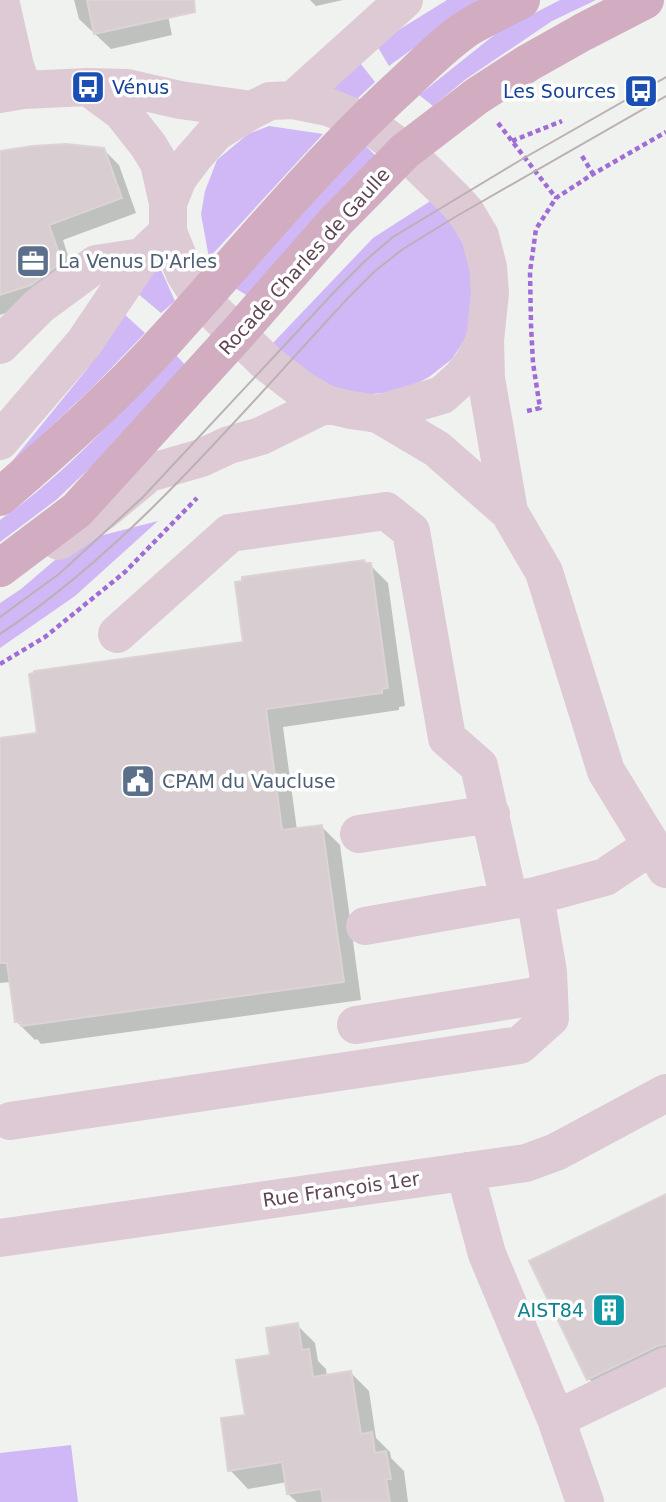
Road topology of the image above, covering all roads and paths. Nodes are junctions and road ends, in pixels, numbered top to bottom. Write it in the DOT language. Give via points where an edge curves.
graph roads {
  1 [pos="0,0"];
  2 [pos="404,0"];
  3 [pos="521,0"];
  4 [pos="645,0"];
  5 [pos="88,87"];
  6 [pos="12,92"];
  7 [pos="293,100"];
  8 [pos="252,110"];
  9 [pos="364,121"];
  10 [pos="562,121"];
  11 [pos="666,132"];
  12 [pos="512,141"];
  13 [pos="405,151"];
  14 [pos="582,156"];
  15 [pos="593,174"];
  16 [pos="160,230"];
  17 [pos="201,299"];
  18 [pos="238,333"];
  19 [pos="485,340"];
  20 [pos="0,345"];
  21 [pos="326,404"];
  22 [pos="378,414"];
  23 [pos="492,418"];
  24 [pos="0,441"];
  25 [pos="201,494"];
  26 [pos="0,497"];
  27 [pos="509,512"];
  28 [pos="0,568"];
  29 [pos="0,582"];
  30 [pos="117,634"];
  31 [pos="0,664"];
  32 [pos="491,814"];
  33 [pos="359,834"];
  34 [pos="659,858"];
  35 [pos="522,898"];
  36 [pos="365,926"];
  37 [pos="549,995"];
  38 [pos="355,1024"];
  39 [pos="666,1093"];
  40 [pos="10,1121"];
  41 [pos="467,1171"];
  42 [pos="0,1238"];
  43 [pos="666,1366"];
  44 [pos="556,1419"];
  45 [pos="586,1502"];
  1 -- 6 [label="street" via="15,66"];
  2 -- 7 [label="street"];
  3 -- 9 [label="main road" via="469,27"];
  4 -- 13 [label="main road, Rocade Charles de Gaulle" via="528,63"];
  5 -- 6 [label="street"];
  5 -- 8 [label="street" via="127,88"];
  5 -- 16 [label="street" via="122,112 159,163"];
  7 -- 8 [label="street" via="270,101"];
  7 -- 9 [label="street"];
  8 -- 16 [label="street" via="216,132 193,158 178,178"];
  9 -- 13 [label="street"];
  9 -- 17 [label="main road"];
  10 -- 12 [label="path"];
  11 -- 15 [label="path"];
  13 -- 18 [label="main road, Rocade Charles de Gaulle" via="336,221"];
  13 -- 19 [label="street" via="465,211 480,236 490,293"];
  14 -- 15 [label="path"];
  15 -- 23 [label="path" via="556,198 536,229 530,298 540,408"];
  16 -- 17 [label="street"];
  16 -- 20 [label="street" via="96,264 39,306"];
  16 -- 24 [label="street" via="84,342"];
  17 -- 18 [label="street"];
  17 -- 26 [label="main road" via="127,381"];
  18 -- 21 [label="street" via="279,373"];
  18 -- 28 [label="main road, Rocade Charles de Gaulle" via="77,510"];
  19 -- 22 [label="street" via="473,363 442,394"];
  19 -- 23 [label="street"];
  21 -- 22 [label="street"];
  21 -- 29 [label="street" via="261,436 149,473 103,511"];
  22 -- 27 [label="street" via="437,449"];
  23 -- 27 [label="street"];
  25 -- 31 [label="path" via="125,572 45,637"];
  27 -- 34 [label="street" via="544,572 606,771"];
  30 -- 32 [label="street" via="230,533 386,511 411,531 447,738 479,766"];
  32 -- 33 [label="street"];
  32 -- 35 [label="street"];
  34 -- 35 [label="street"];
  35 -- 36 [label="street"];
  35 -- 37 [label="street" via="548,972"];
  37 -- 38 [label="street"];
  37 -- 40 [label="street" via="550,1018 520,1045"];
  39 -- 41 [label="street, Rue François 1er" via="556,1152 526,1163"];
  41 -- 42 [label="street, Rue François 1er"];
  41 -- 44 [label="street" via="487,1254"];
  43 -- 44 [label="street"];
  44 -- 45 [label="street"];
}
